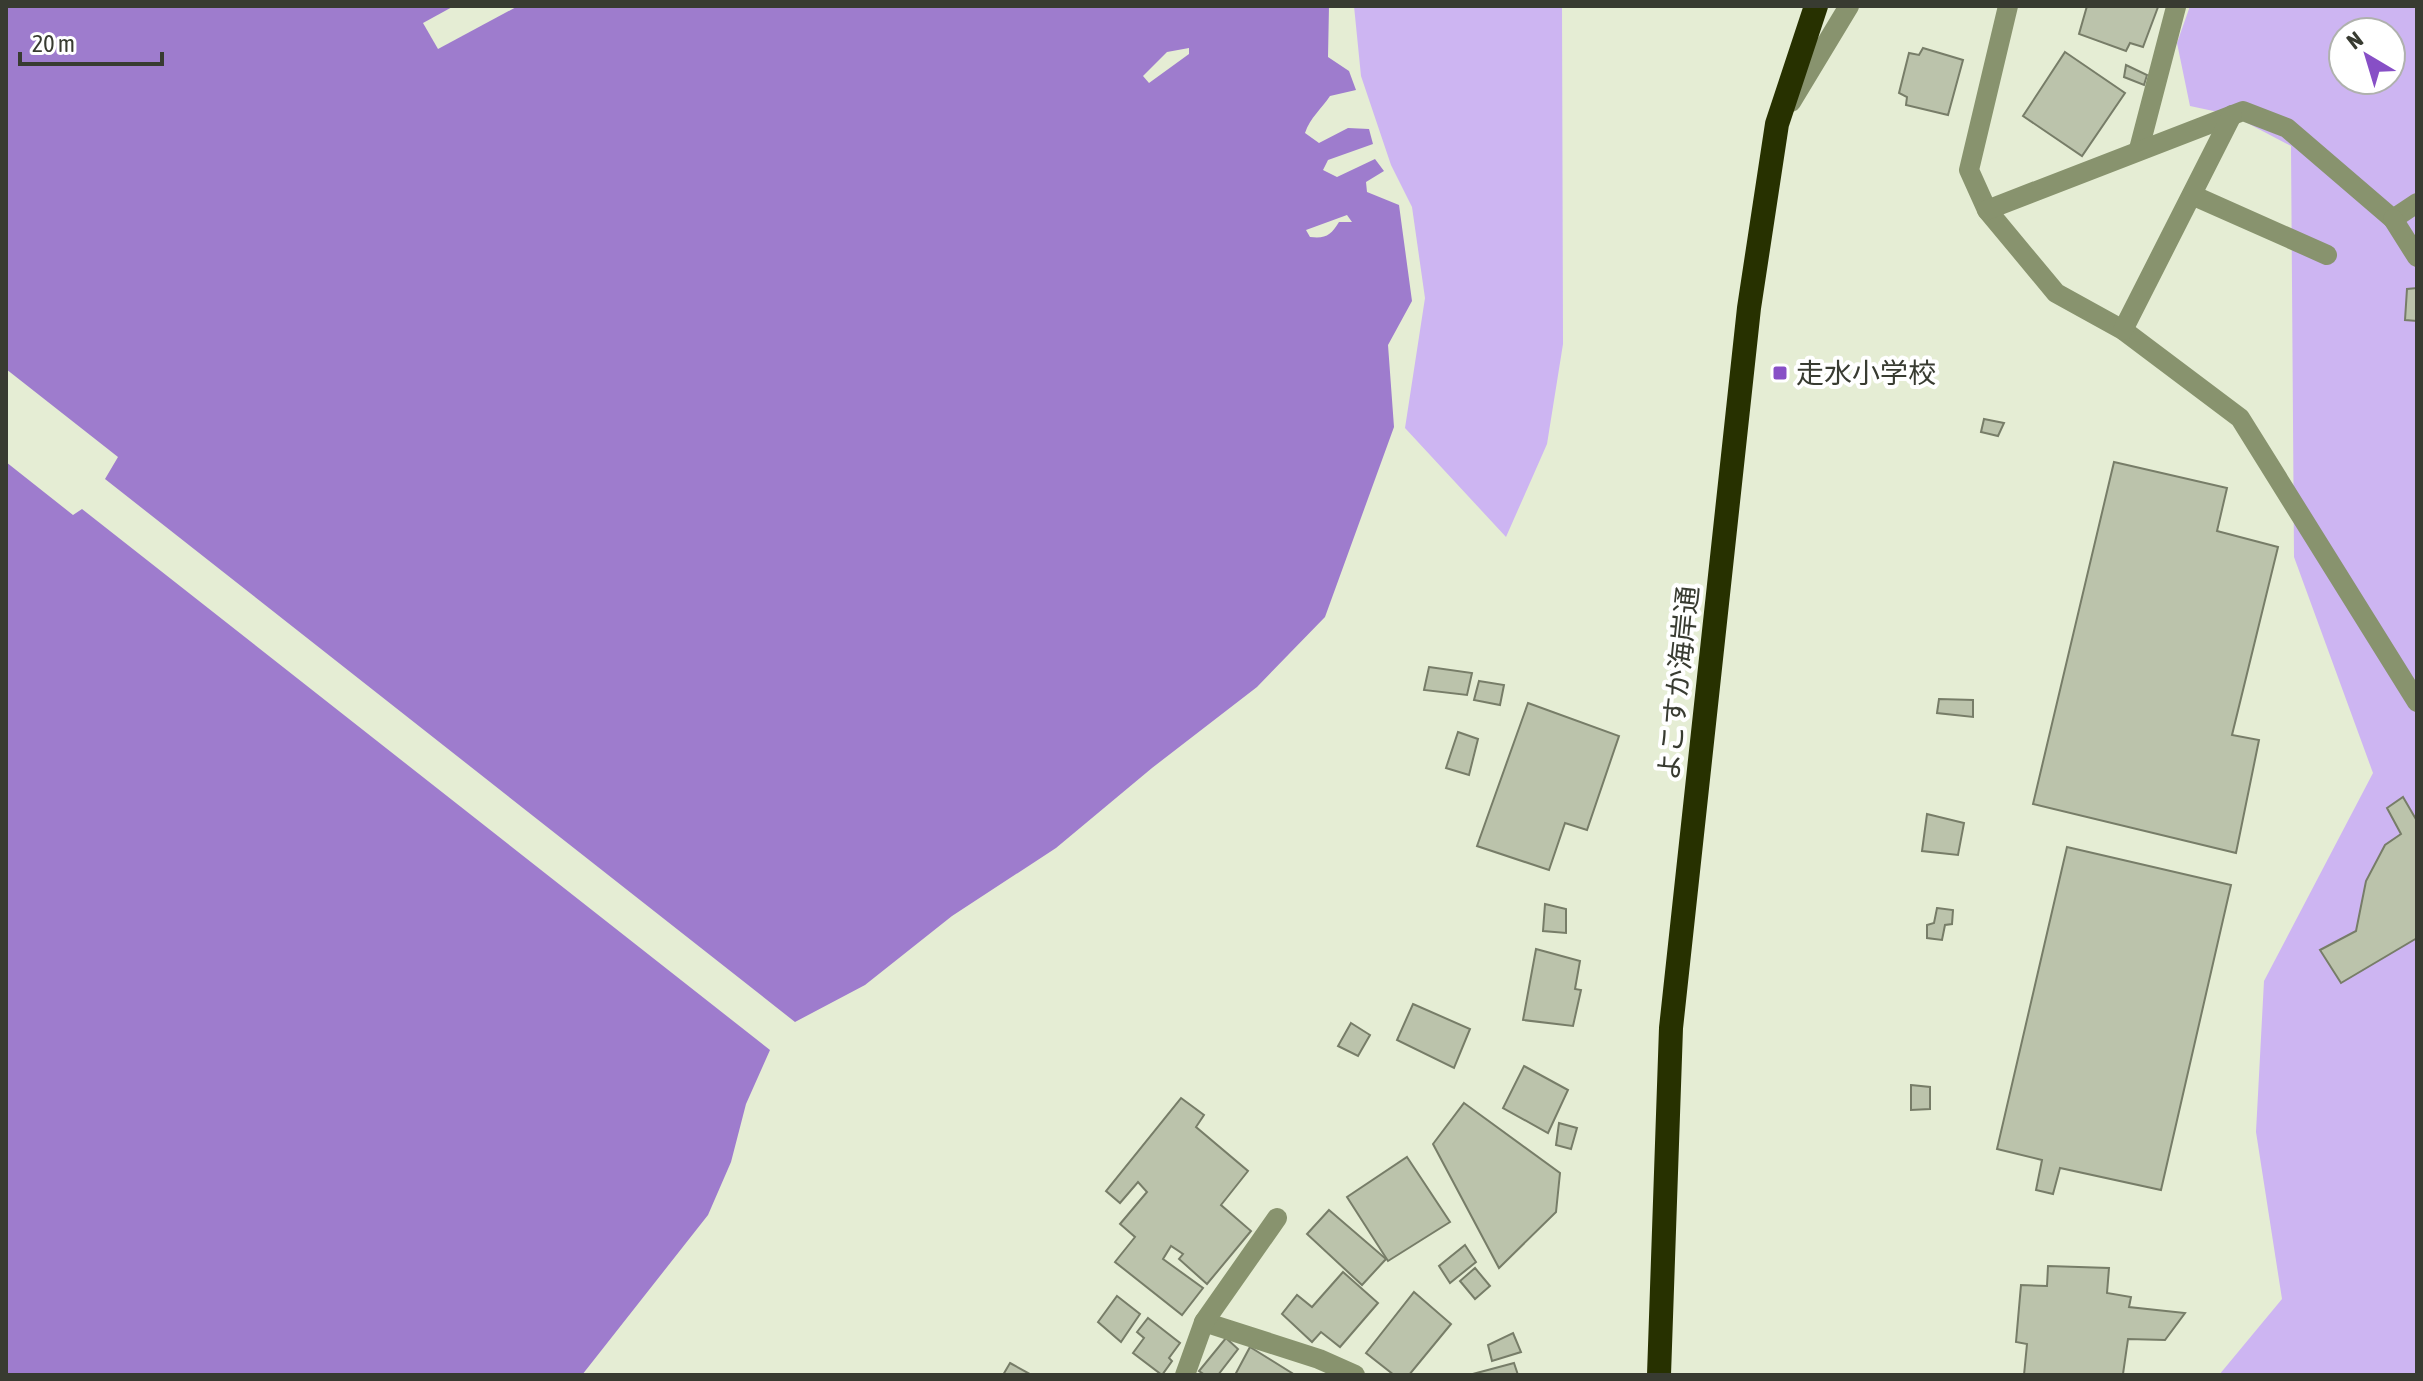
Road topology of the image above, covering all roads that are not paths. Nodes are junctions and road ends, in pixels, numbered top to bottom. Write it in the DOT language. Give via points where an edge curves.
graph roads {
  1 [pos="1816,6"];
  2 [pos="1849,6"];
  3 [pos="2008,6"];
  4 [pos="2176,7"];
  5 [pos="2232,115"];
  6 [pos="1777,124"];
  7 [pos="2139,149"];
  8 [pos="2192,195"];
  9 [pos="2417,203"];
  10 [pos="1987,210"];
  11 [pos="2393,219"];
  12 [pos="2327,255"];
  13 [pos="2417,257"];
  14 [pos="2123,330"];
  15 [pos="2417,702"];
  16 [pos="1277,1218"];
  17 [pos="1204,1322"];
  18 [pos="1185,1375"];
  19 [pos="1355,1375"];
  20 [pos="1659,1375"];
  1 -- 6 [label="highway, よこすか海岸通"];
  2 -- 6 [label="street"];
  3 -- 10 [label="street" via="1969,170"];
  4 -- 7 [label="street"];
  5 -- 7 [label="street"];
  5 -- 8 [label="street"];
  5 -- 11 [label="street" via="2243,111 2287,128"];
  6 -- 20 [label="highway, よこすか海岸通" via="1749,308 1671,1028"];
  7 -- 10 [label="street"];
  8 -- 12 [label="street"];
  8 -- 14 [label="street"];
  9 -- 11 [label="street"];
  10 -- 14 [label="street" via="2056,293"];
  11 -- 13 [label="street"];
  14 -- 15 [label="street" via="2240,418"];
  16 -- 17 [label="street"];
  17 -- 18 [label="street"];
  17 -- 19 [label="street"];
}
